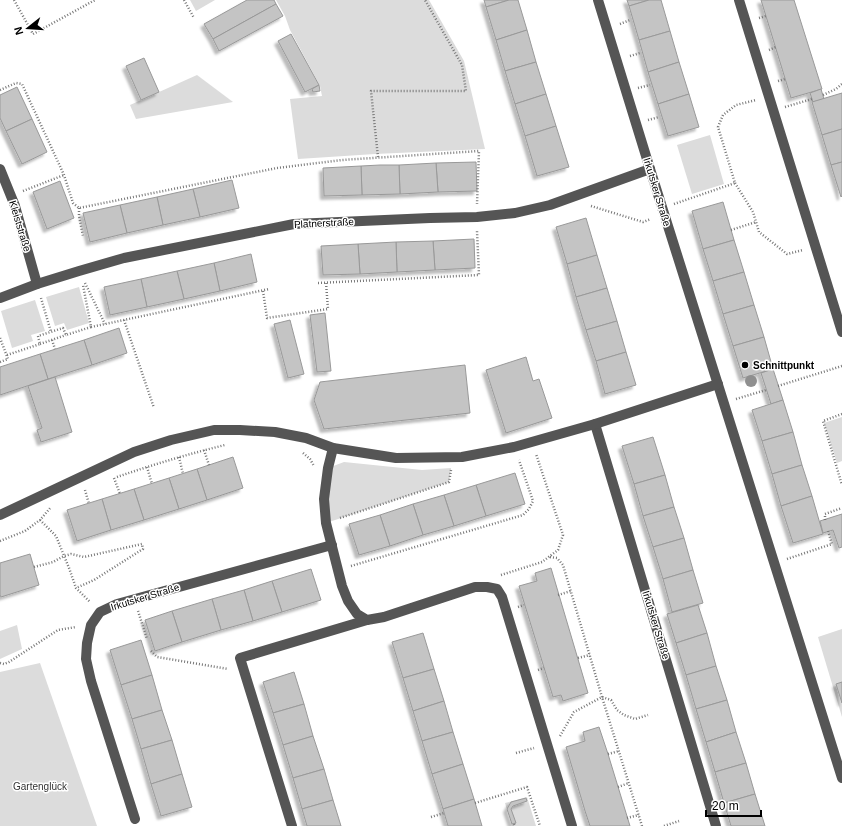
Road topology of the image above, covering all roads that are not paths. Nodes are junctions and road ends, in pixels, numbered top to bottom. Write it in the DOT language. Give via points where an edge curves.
graph roads {
  1 [pos="598,0"];
  2 [pos="739,0"];
  3 [pos="0,169"];
  4 [pos="650,169"];
  5 [pos="37,284"];
  6 [pos="0,298"];
  7 [pos="842,332"];
  8 [pos="718,384"];
  9 [pos="595,424"];
  10 [pos="333,448"];
  11 [pos="0,514"];
  12 [pos="332,545"];
  13 [pos="367,620"];
  14 [pos="842,778"];
  15 [pos="135,819"];
  16 [pos="292,826"];
  17 [pos="572,826"];
  18 [pos="716,826"];
  1 -- 4 [label="street, Irkutsker Straße"];
  2 -- 7 [label="street"];
  3 -- 5 [label="street, Kleiststraße" via="15,206"];
  4 -- 5 [label="street, Platnerstraße" via="550,205 515,213 477,217 294,224 124,258"];
  4 -- 8 [label="street, Irkutsker Straße"];
  5 -- 6 [label="street, Platnerstraße"];
  8 -- 9 [label="street"];
  8 -- 14 [label="street, Irkutsker Straße"];
  9 -- 10 [label="street" via="514,447 453,458 396,458"];
  9 -- 18 [label="street, Irkutsker Straße"];
  10 -- 11 [label="street" via="306,438 275,432 214,430 134,452"];
  10 -- 12 [label="street" via="324,499 326,523"];
  12 -- 13 [label="street" via="348,601 357,614"];
  12 -- 15 [label="street, Irkutsker Straße" via="117,604 100,612 91,625 86,659"];
  13 -- 16 [label="street" via="240,658"];
  13 -- 17 [label="street" via="384,617 475,587 497,589 502,597"];
}
